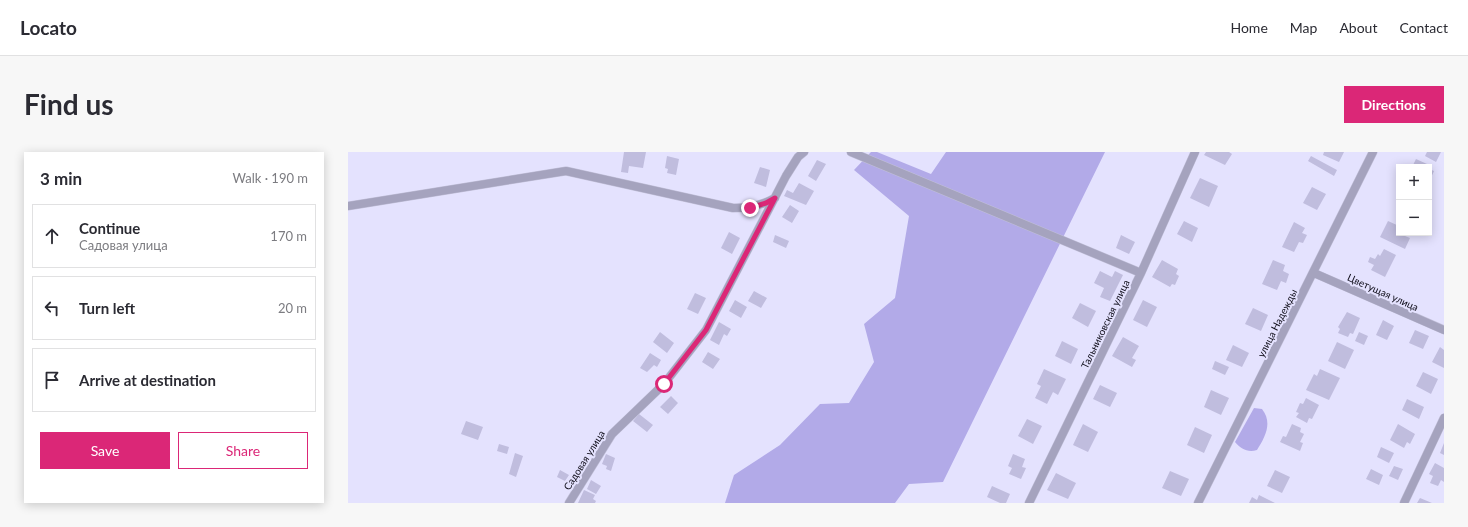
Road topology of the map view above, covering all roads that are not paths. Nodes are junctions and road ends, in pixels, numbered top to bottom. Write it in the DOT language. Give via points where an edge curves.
graph roads {
  1 [pos="804,152"];
  2 [pos="851,152"];
  3 [pos="1195,152"];
  4 [pos="1373,152"];
  5 [pos="775,198"];
  6 [pos="348,206"];
  7 [pos="1141,273"];
  8 [pos="1314,273"];
  9 [pos="1444,330"];
  10 [pos="1444,418"];
  11 [pos="569,503"];
  12 [pos="1029,503"];
  13 [pos="1198,503"];
  14 [pos="1404,503"];
  1 -- 5 [label="street, Садовая улица" via="798,157"];
  2 -- 7 [label="street"];
  3 -- 7 [label="street, Тальниковская улица"];
  4 -- 8 [label="street, улица Надежды"];
  5 -- 6 [label="street" via="750,208 733,208 566,171"];
  5 -- 11 [label="street, Садовая улица" via="706,330 664,384 612,434"];
  7 -- 12 [label="street, Тальниковская улица"];
  8 -- 9 [label="street, Цветущая улица"];
  8 -- 13 [label="street, улица Надежды"];
  10 -- 14 [label="street"];
}
